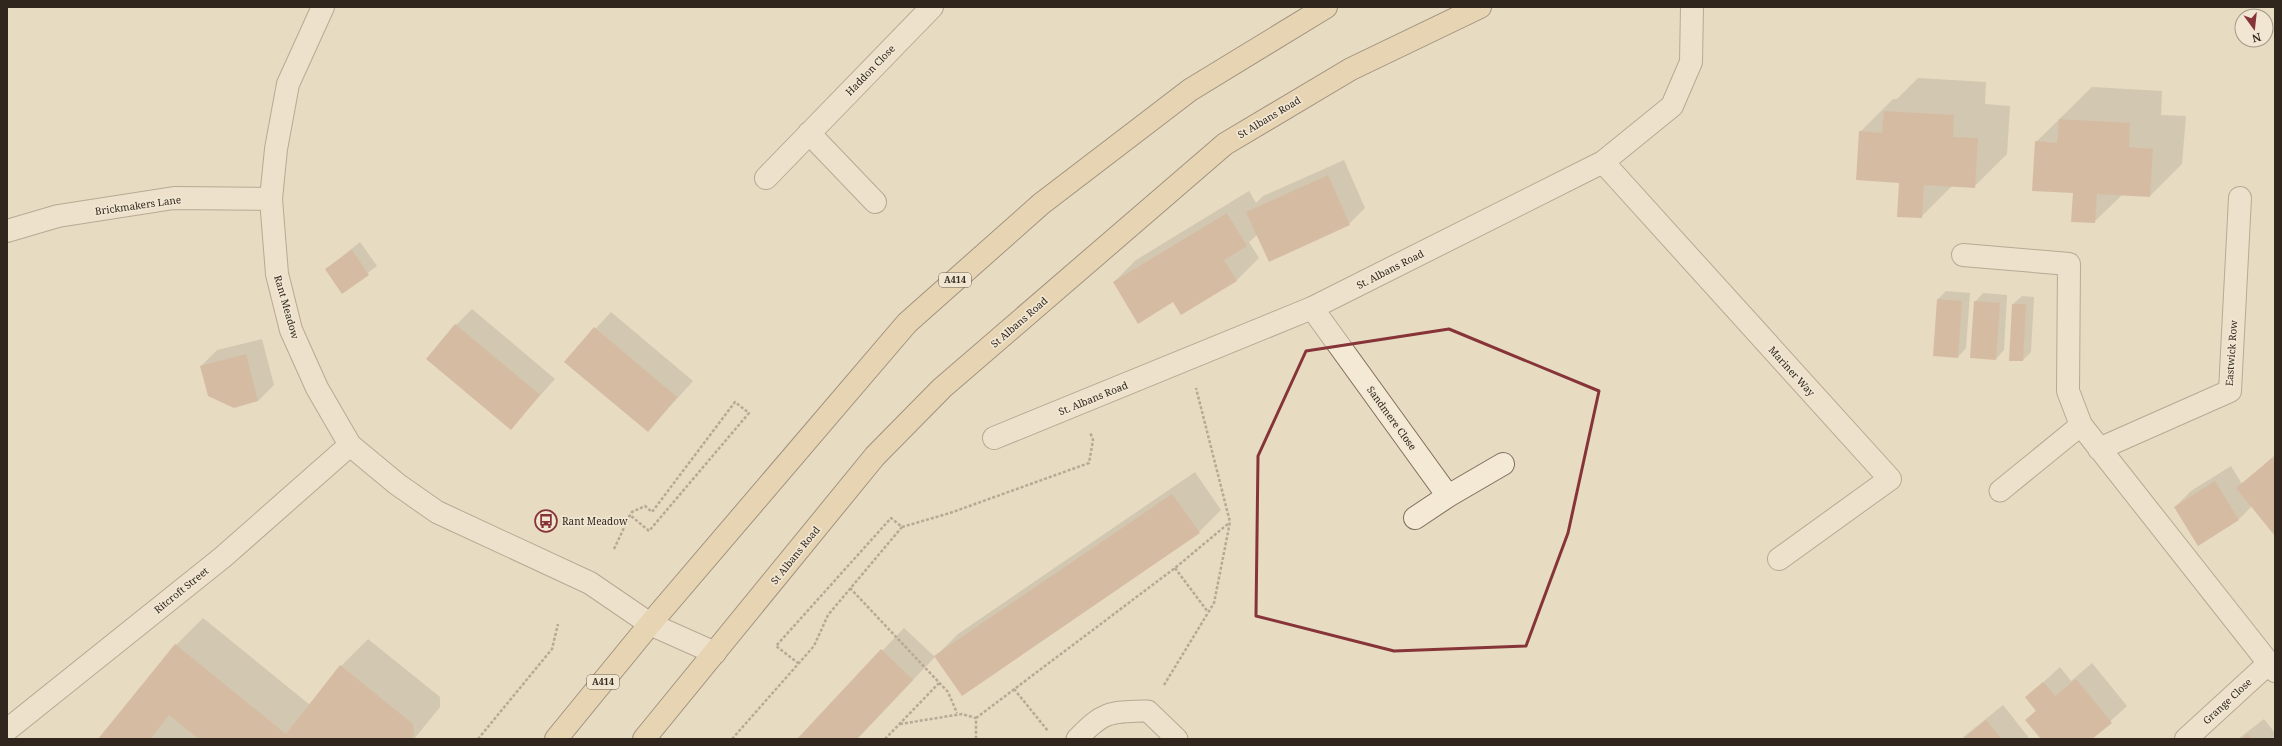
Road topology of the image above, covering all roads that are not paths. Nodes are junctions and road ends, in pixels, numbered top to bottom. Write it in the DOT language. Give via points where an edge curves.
graph roads {
  1 [pos="322,7"];
  2 [pos="932,7"];
  3 [pos="1326,7"];
  4 [pos="1480,7"];
  5 [pos="1692,7"];
  6 [pos="809,133"];
  7 [pos="1603,162"];
  8 [pos="766,178"];
  9 [pos="2240,198"];
  10 [pos="271,199"];
  11 [pos="875,202"];
  12 [pos="7,231"];
  13 [pos="1963,255"];
  14 [pos="1312,308"];
  15 [pos="2081,425"];
  16 [pos="994,438"];
  17 [pos="350,445"];
  18 [pos="2099,449"];
  19 [pos="1503,464"];
  20 [pos="2000,490"];
  21 [pos="1448,496"];
  22 [pos="1415,518"];
  23 [pos="1780,559"];
  24 [pos="650,624"];
  25 [pos="715,653"];
  26 [pos="2272,667"];
  27 [pos="7,730"];
  28 [pos="556,739"];
  29 [pos="644,739"];
  30 [pos="1077,739"];
  31 [pos="1177,739"];
  32 [pos="2186,739"];
  1 -- 10 [label="street, Rant Meadow" via="288,84 276,149"];
  2 -- 6 [label="street, Haddon Close"];
  3 -- 24 [label="main road, A414" via="1190,90 1041,204 907,323"];
  4 -- 25 [label="main road, St Albans Road" via="1350,69 1225,144 942,388 875,456"];
  5 -- 7 [label="street, St. Albans Road" via="1691,62 1672,106"];
  6 -- 8 [label="street, Haddon Close"];
  6 -- 11 [label="street"];
  7 -- 14 [label="street, St. Albans Road"];
  7 -- 23 [label="street, Mariner Way" via="1890,479"];
  9 -- 18 [label="street, Eastwick Row" via="2230,391"];
  10 -- 12 [label="street, Brickmakers Lane" via="174,198 58,216"];
  10 -- 17 [label="street, Rant Meadow" via="277,274 291,330 317,388"];
  13 -- 15 [label="street" via="2069,264 2068,391"];
  14 -- 16 [label="street, St. Albans Road"];
  14 -- 21 [label="street, Sandmere Close"];
  15 -- 18 [label="street"];
  15 -- 20 [label="lane"];
  17 -- 24 [label="street, Rant Meadow" via="397,484 437,512 590,583"];
  17 -- 27 [label="street, Ritcroft Street" via="222,557"];
  18 -- 26 [label="street"];
  19 -- 21 [label="street"];
  21 -- 22 [label="street"];
  24 -- 25 [label="street, Rant Meadow"];
  24 -- 28 [label="main road, A414"];
  25 -- 29 [label="main road, St Albans Road"];
  26 -- 32 [label="street, Grange Close"];
  30 -- 31 [label="lane" via="1095,720 1115,712 1148,711"];
}
